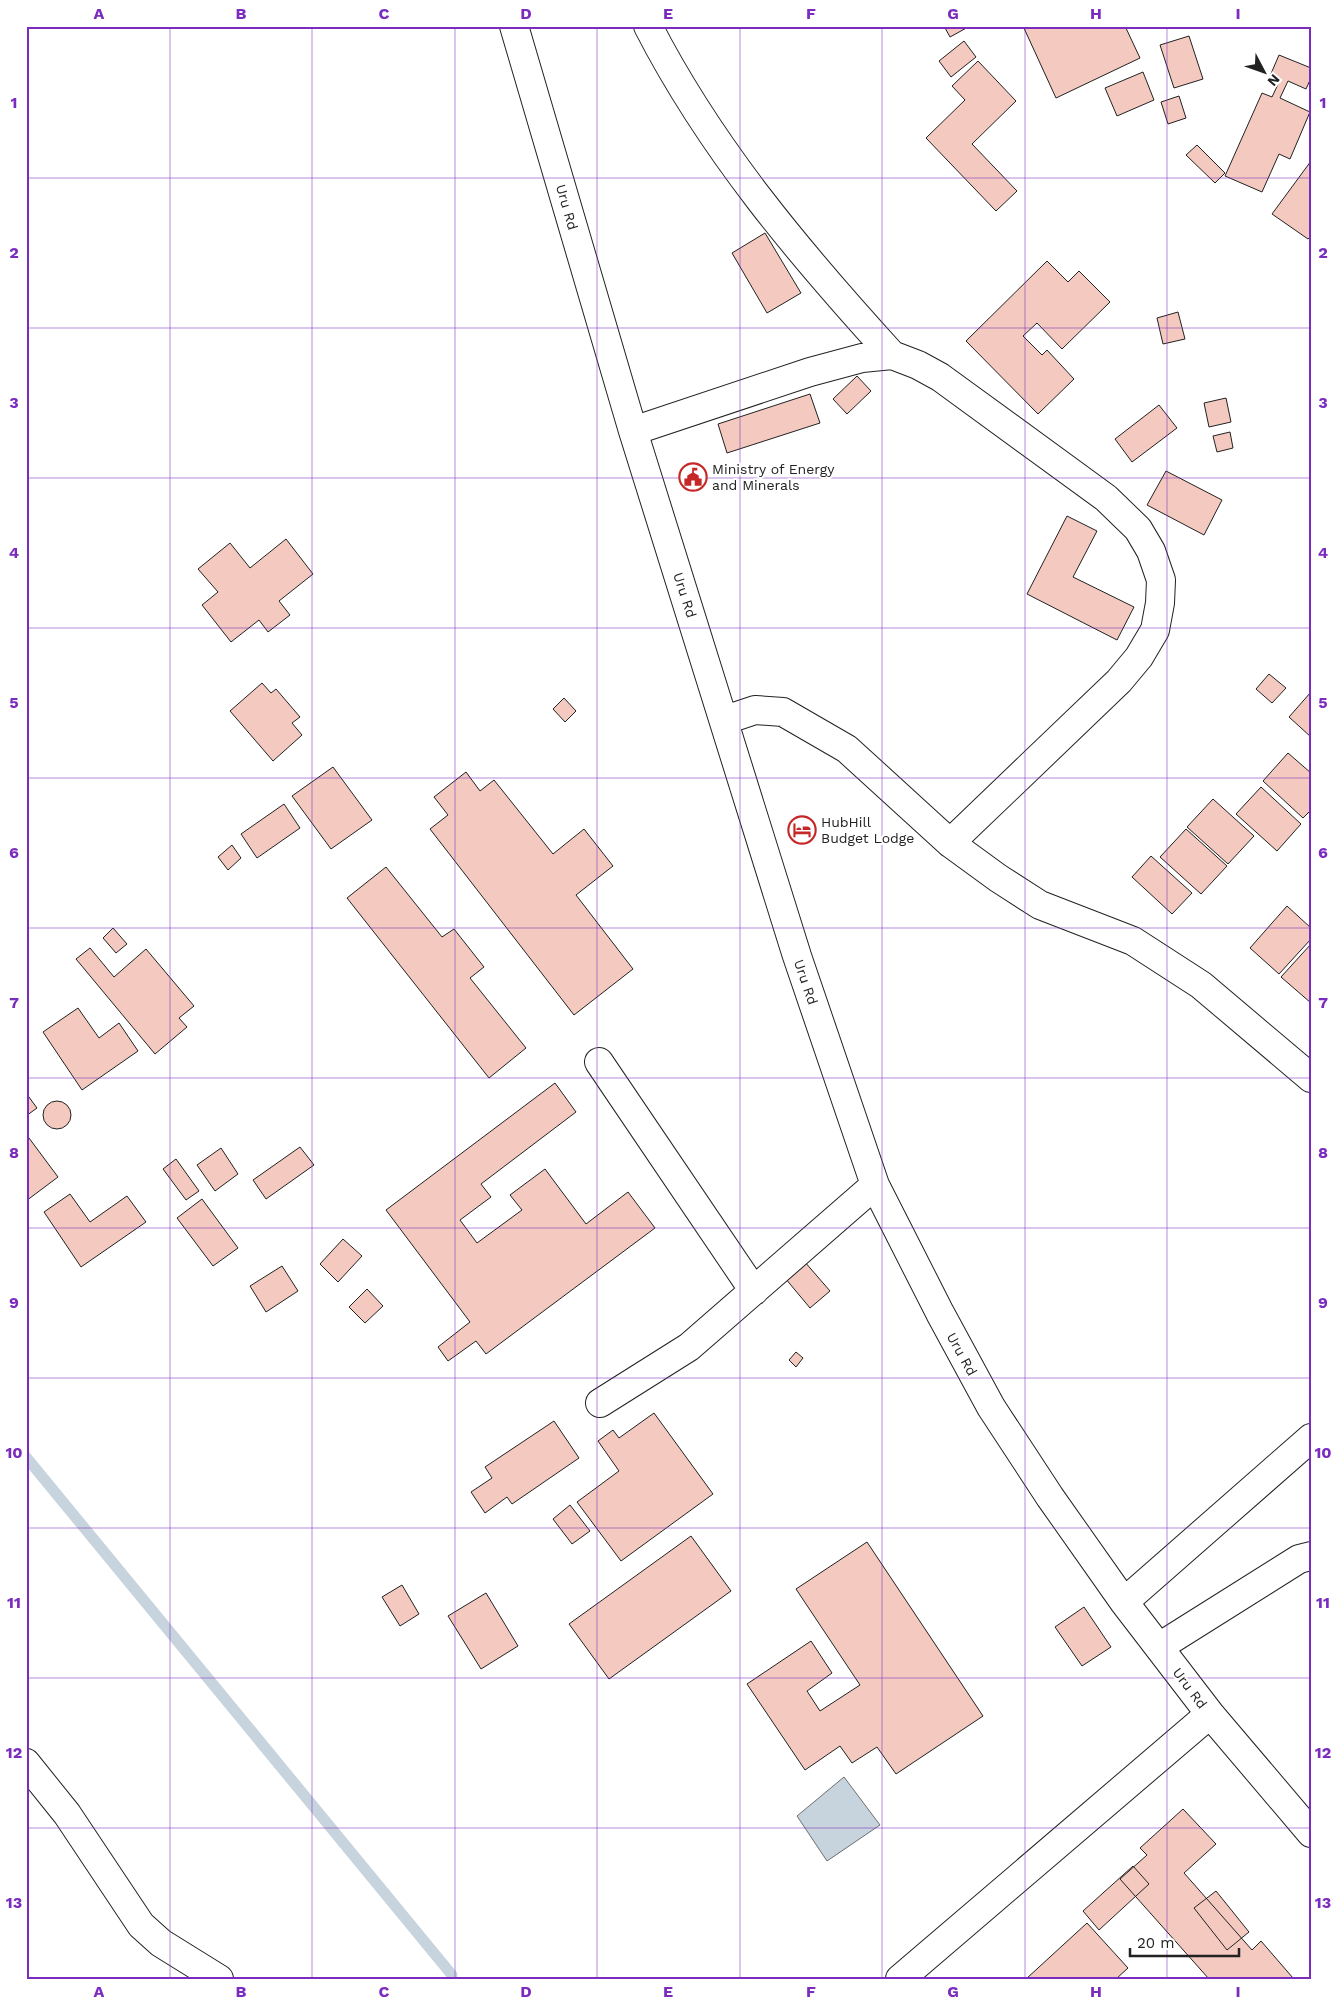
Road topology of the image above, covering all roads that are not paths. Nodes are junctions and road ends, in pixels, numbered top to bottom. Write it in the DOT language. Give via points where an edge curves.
graph roads {
  1 [pos="514,26"];
  2 [pos="648,26"];
  3 [pos="892,356"];
  4 [pos="633,431"];
  5 [pos="725,720"];
  6 [pos="950,843"];
  7 [pos="599,1062"];
  8 [pos="1311,1078"];
  9 [pos="875,1185"];
  10 [pos="754,1291"];
  11 [pos="600,1403"];
  12 [pos="1311,1438"];
  13 [pos="1311,1556"];
  14 [pos="1124,1602"];
  15 [pos="1158,1647"];
  16 [pos="1210,1714"];
  17 [pos="26,1763"];
  18 [pos="1311,1833"];
  19 [pos="218,1979"];
  20 [pos="900,1979"];
  1 -- 4 [label="street, Uru Rd"];
  2 -- 3 [label="street" via="700,118 729,160 812,266"];
  3 -- 4 [label="street" via="862,358 810,372"];
  3 -- 6 [label="street" via="940,377 1106,498 1138,529 1162,580 1155,630 1139,657 1119,681"];
  4 -- 5 [label="street, Uru Rd"];
  5 -- 6 [label="street" via="755,710 783,712 848,749"];
  5 -- 9 [label="street, Uru Rd" via="797,956"];
  6 -- 8 [label="street" via="1040,905 1133,942 1186,976"];
  7 -- 10 [label="street"];
  9 -- 10 [label="street"];
  9 -- 14 [label="street, Uru Rd" via="991,1408"];
  10 -- 11 [label="street" via="689,1347"];
  12 -- 14 [label="street"];
  13 -- 15 [label="street" via="1298,1559"];
  14 -- 15 [label="street, Uru Rd"];
  15 -- 16 [label="street, Uru Rd"];
  16 -- 18 [label="street, Uru Rd"];
  16 -- 20 [label="street"];
  17 -- 19 [label="street" via="67,1814 142,1925 160,1943"];
}
